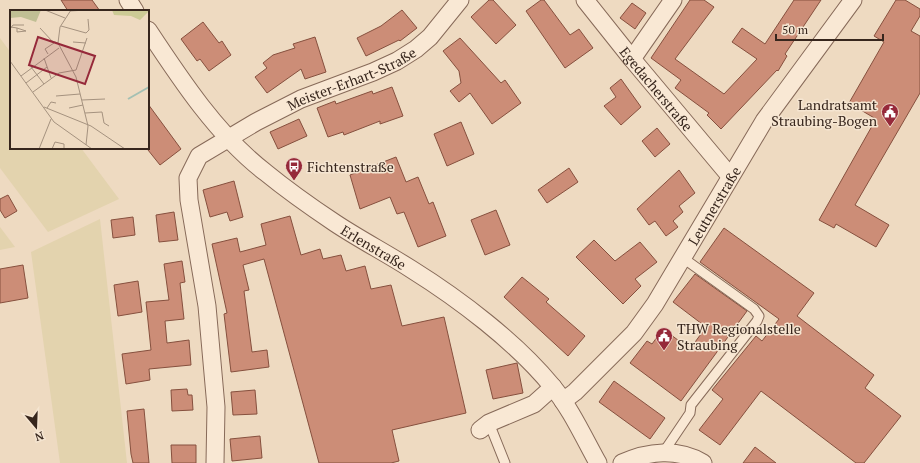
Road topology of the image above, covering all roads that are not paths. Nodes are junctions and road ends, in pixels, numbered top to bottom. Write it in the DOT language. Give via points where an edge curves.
graph roads {
  1 [pos="128,0"];
  2 [pos="460,0"];
  3 [pos="585,0"];
  4 [pos="673,0"];
  5 [pos="853,0"];
  6 [pos="134,10"];
  7 [pos="149,32"];
  8 [pos="632,59"];
  9 [pos="228,139"];
  10 [pos="730,176"];
  11 [pos="683,258"];
  12 [pos="558,394"];
  13 [pos="485,427"];
  14 [pos="663,453"];
  15 [pos="215,463"];
  16 [pos="505,463"];
  17 [pos="598,463"];
  18 [pos="622,463"];
  19 [pos="703,463"];
  1 -- 6 [label="street"];
  2 -- 9 [label="street, Meister-Erhart-Straße" via="430,37 410,53 373,72 301,100"];
  3 -- 8 [label="street, Egedacherstraße"];
  4 -- 8 [label="street"];
  5 -- 10 [label="street, Leutnerstraße" via="764,121"];
  7 -- 9 [label="street, Erlenstraße" via="170,64"];
  8 -- 10 [label="street, Egedacherstraße"];
  9 -- 12 [label="street, Erlenstraße" via="264,172 334,222 412,270 480,318 532,363"];
  9 -- 15 [label="street" via="199,156 188,178 192,226 208,313 216,407"];
  10 -- 11 [label="street, Leutnerstraße"];
  11 -- 12 [label="street, Leutnerstraße" via="634,333 575,392"];
  11 -- 14 [label="lane" via="754,309 759,316 690,405 690,413"];
  12 -- 13 [label="street, Leutnerstraße"];
  12 -- 17 [label="street, Erlenstraße"];
  13 -- 16 [label="lane"];
  14 -- 18 [label="street" via="635,457"];
  14 -- 19 [label="street" via="679,453"];
}
